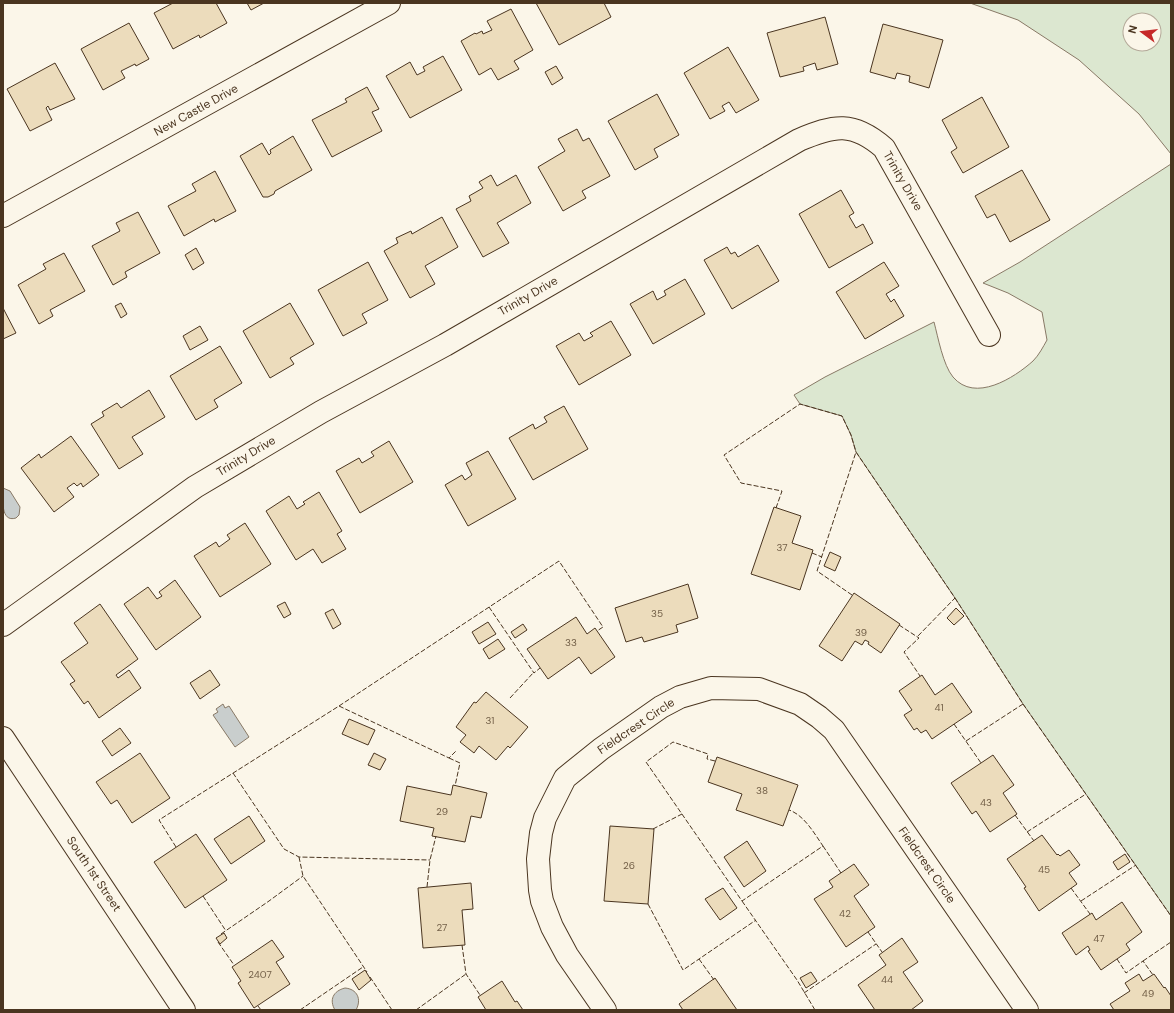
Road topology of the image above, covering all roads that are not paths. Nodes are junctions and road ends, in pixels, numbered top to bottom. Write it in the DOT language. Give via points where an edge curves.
graph roads {
  1 [pos="389,3"];
  2 [pos="3,216"];
  3 [pos="988,335"];
  4 [pos="3,626"];
  5 [pos="3,738"];
  6 [pos="184,1010"];
  7 [pos="605,1010"];
  8 [pos="1027,1010"];
  1 -- 2 [label="street, New Castle Drive"];
  3 -- 4 [label="street, Trinity Drive" via="884,148 871,137 851,129 821,130 799,140 445,345 321,412 202,483"];
  5 -- 6 [label="street, South 1st Street"];
  7 -- 8 [label="street, Fieldcrest Circle" via="567,955 542,901 538,859 545,818 565,778 602,749 661,707 680,697 711,688 758,689 800,704 834,730"];
}
